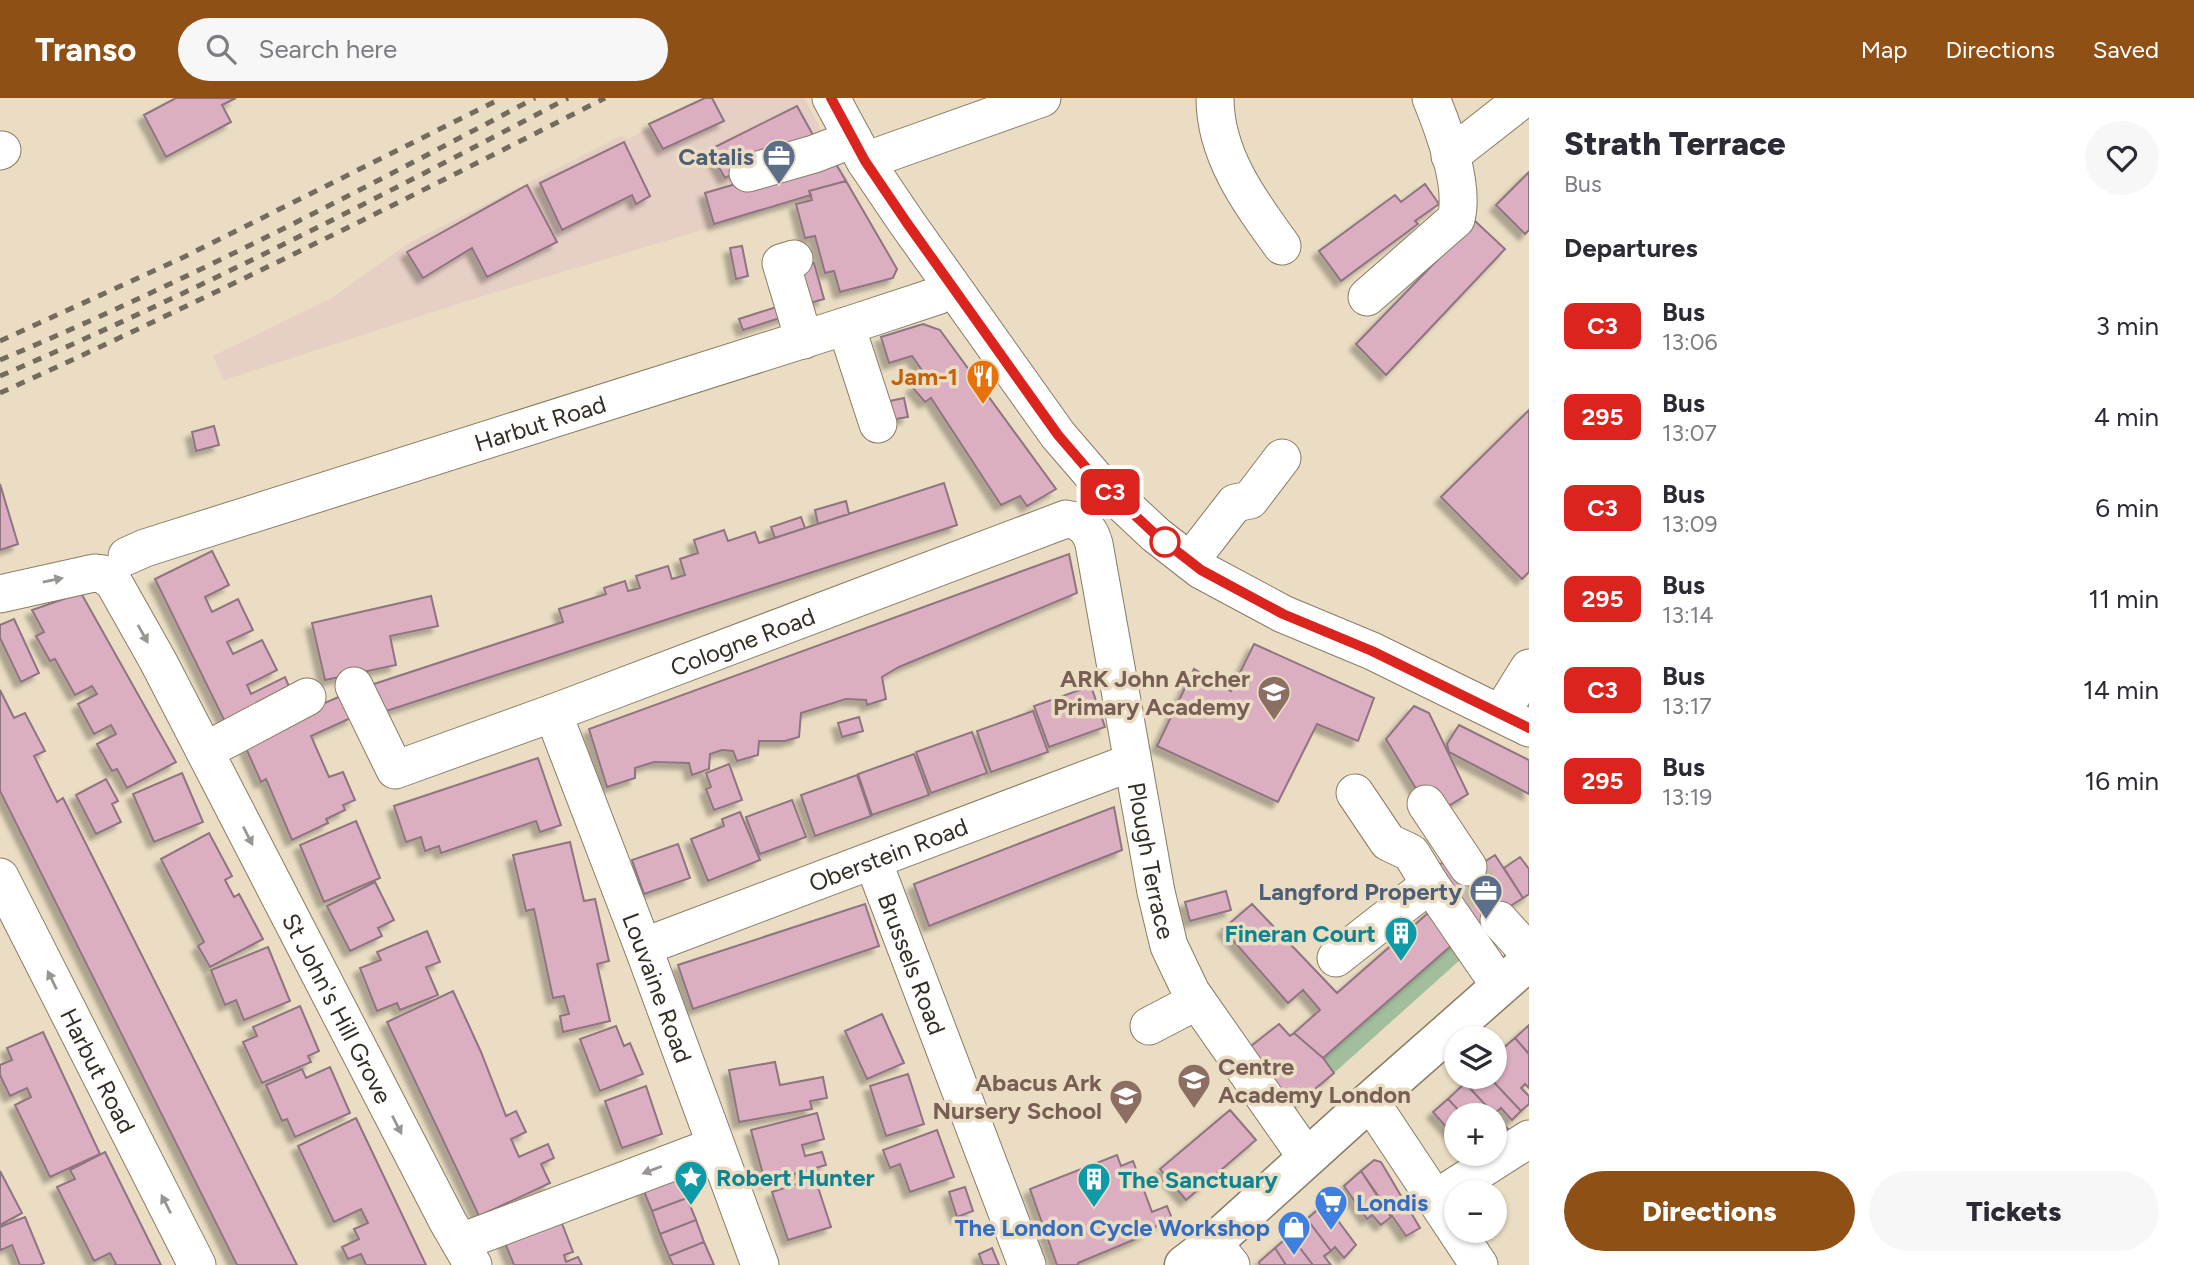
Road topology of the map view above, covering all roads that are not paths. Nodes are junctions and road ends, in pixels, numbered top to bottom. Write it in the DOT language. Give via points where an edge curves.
graph roads {
  1 [pos="831,98"];
  2 [pos="1042,98"];
  3 [pos="1215,98"];
  4 [pos="1431,98"];
  5 [pos="1524,98"];
  6 [pos="859,150"];
  7 [pos="1450,156"];
  8 [pos="748,173"];
  9 [pos="1282,246"];
  10 [pos="794,259"];
  11 [pos="951,287"];
  12 [pos="1367,297"];
  13 [pos="846,327"];
  14 [pos="804,340"];
  15 [pos="878,424"];
  16 [pos="1282,458"];
  17 [pos="1086,527"];
  18 [pos="1190,561"];
  19 [pos="117,566"];
  20 [pos="0,594"];
  21 [pos="1529,668"];
  22 [pos="354,686"];
  23 [pos="307,697"];
  24 [pos="553,713"];
  25 [pos="1515,721"];
  26 [pos="205,751"];
  27 [pos="1133,765"];
  28 [pos="1355,793"];
  29 [pos="1426,804"];
  30 [pos="873,861"];
  31 [pos="1468,866"];
  32 [pos="0,877"];
  33 [pos="1430,884"];
  34 [pos="1499,920"];
  35 [pos="643,947"];
  36 [pos="1529,953"];
  37 [pos="1336,958"];
  38 [pos="1529,961"];
  39 [pos="1500,986"];
  40 [pos="1197,1001"];
  41 [pos="1149,1026"];
  42 [pos="1370,1101"];
  43 [pos="1529,1139"];
  44 [pos="715,1146"];
  45 [pos="1307,1158"];
  46 [pos="1435,1199"];
  47 [pos="467,1253"];
  48 [pos="1209,1258"];
  49 [pos="197,1265"];
  50 [pos="760,1265"];
  51 [pos="1027,1265"];
  52 [pos="1479,1265"];
  1 -- 6 [label="street"];
  2 -- 6 [label="street"];
  3 -- 9 [label="street" via="1215,120 1226,154 1249,201"];
  4 -- 7 [label="street"];
  5 -- 7 [label="street"];
  6 -- 8 [label="street" via="814,154"];
  6 -- 11 [label="street"];
  7 -- 12 [label="street" via="1456,176 1456,219"];
  10 -- 14 [label="street" via="781,263"];
  11 -- 13 [label="street, Harbut Road"];
  11 -- 18 [label="street" via="1072,453 1130,512"];
  13 -- 14 [label="street, Harbut Road"];
  13 -- 15 [label="street"];
  14 -- 19 [label="street, Harbut Road" via="145,548"];
  16 -- 18 [label="street" via="1250,500 1235,503"];
  17 -- 24 [label="street, Cologne Road" via="1066,519"];
  17 -- 27 [label="street, Plough Terrace" via="1094,544"];
  18 -- 25 [label="street" via="1283,614 1372,651"];
  20 -- 19 [label="street, Harbut Road, one-way"];
  19 -- 26 [label="street, St John's Hill Grove, one-way" via="127,604"];
  21 -- 25 [label="street"];
  22 -- 24 [label="street, Cologne Road" via="395,770"];
  23 -- 26 [label="street"];
  24 -- 35 [label="street, Louvaine Road"];
  26 -- 47 [label="street, St John's Hill Grove, one-way"];
  27 -- 30 [label="street, Oberstein Road" via="1119,766"];
  27 -- 40 [label="street, Plough Terrace" via="1169,946"];
  28 -- 33 [label="street" via="1388,842 1411,853"];
  29 -- 31 [label="street"];
  30 -- 35 [label="street, Oberstein Road"];
  30 -- 51 [label="street, Brussels Road"];
  49 -- 32 [label="street, Harbut Road, one-way"];
  33 -- 37 [label="street"];
  33 -- 39 [label="street"];
  34 -- 36 [label="street"];
  35 -- 44 [label="street, Louvaine Road"];
  38 -- 39 [label="main road"];
  39 -- 42 [label="main road"];
  40 -- 41 [label="street"];
  40 -- 45 [label="street, Plough Terrace"];
  42 -- 45 [label="main road"];
  42 -- 46 [label="street"];
  43 -- 46 [label="street"];
  44 -- 47 [label="street, one-way"];
  44 -- 50 [label="street, Louvaine Road"];
  45 -- 48 [label="main road"];
  46 -- 52 [label="street"];
}
